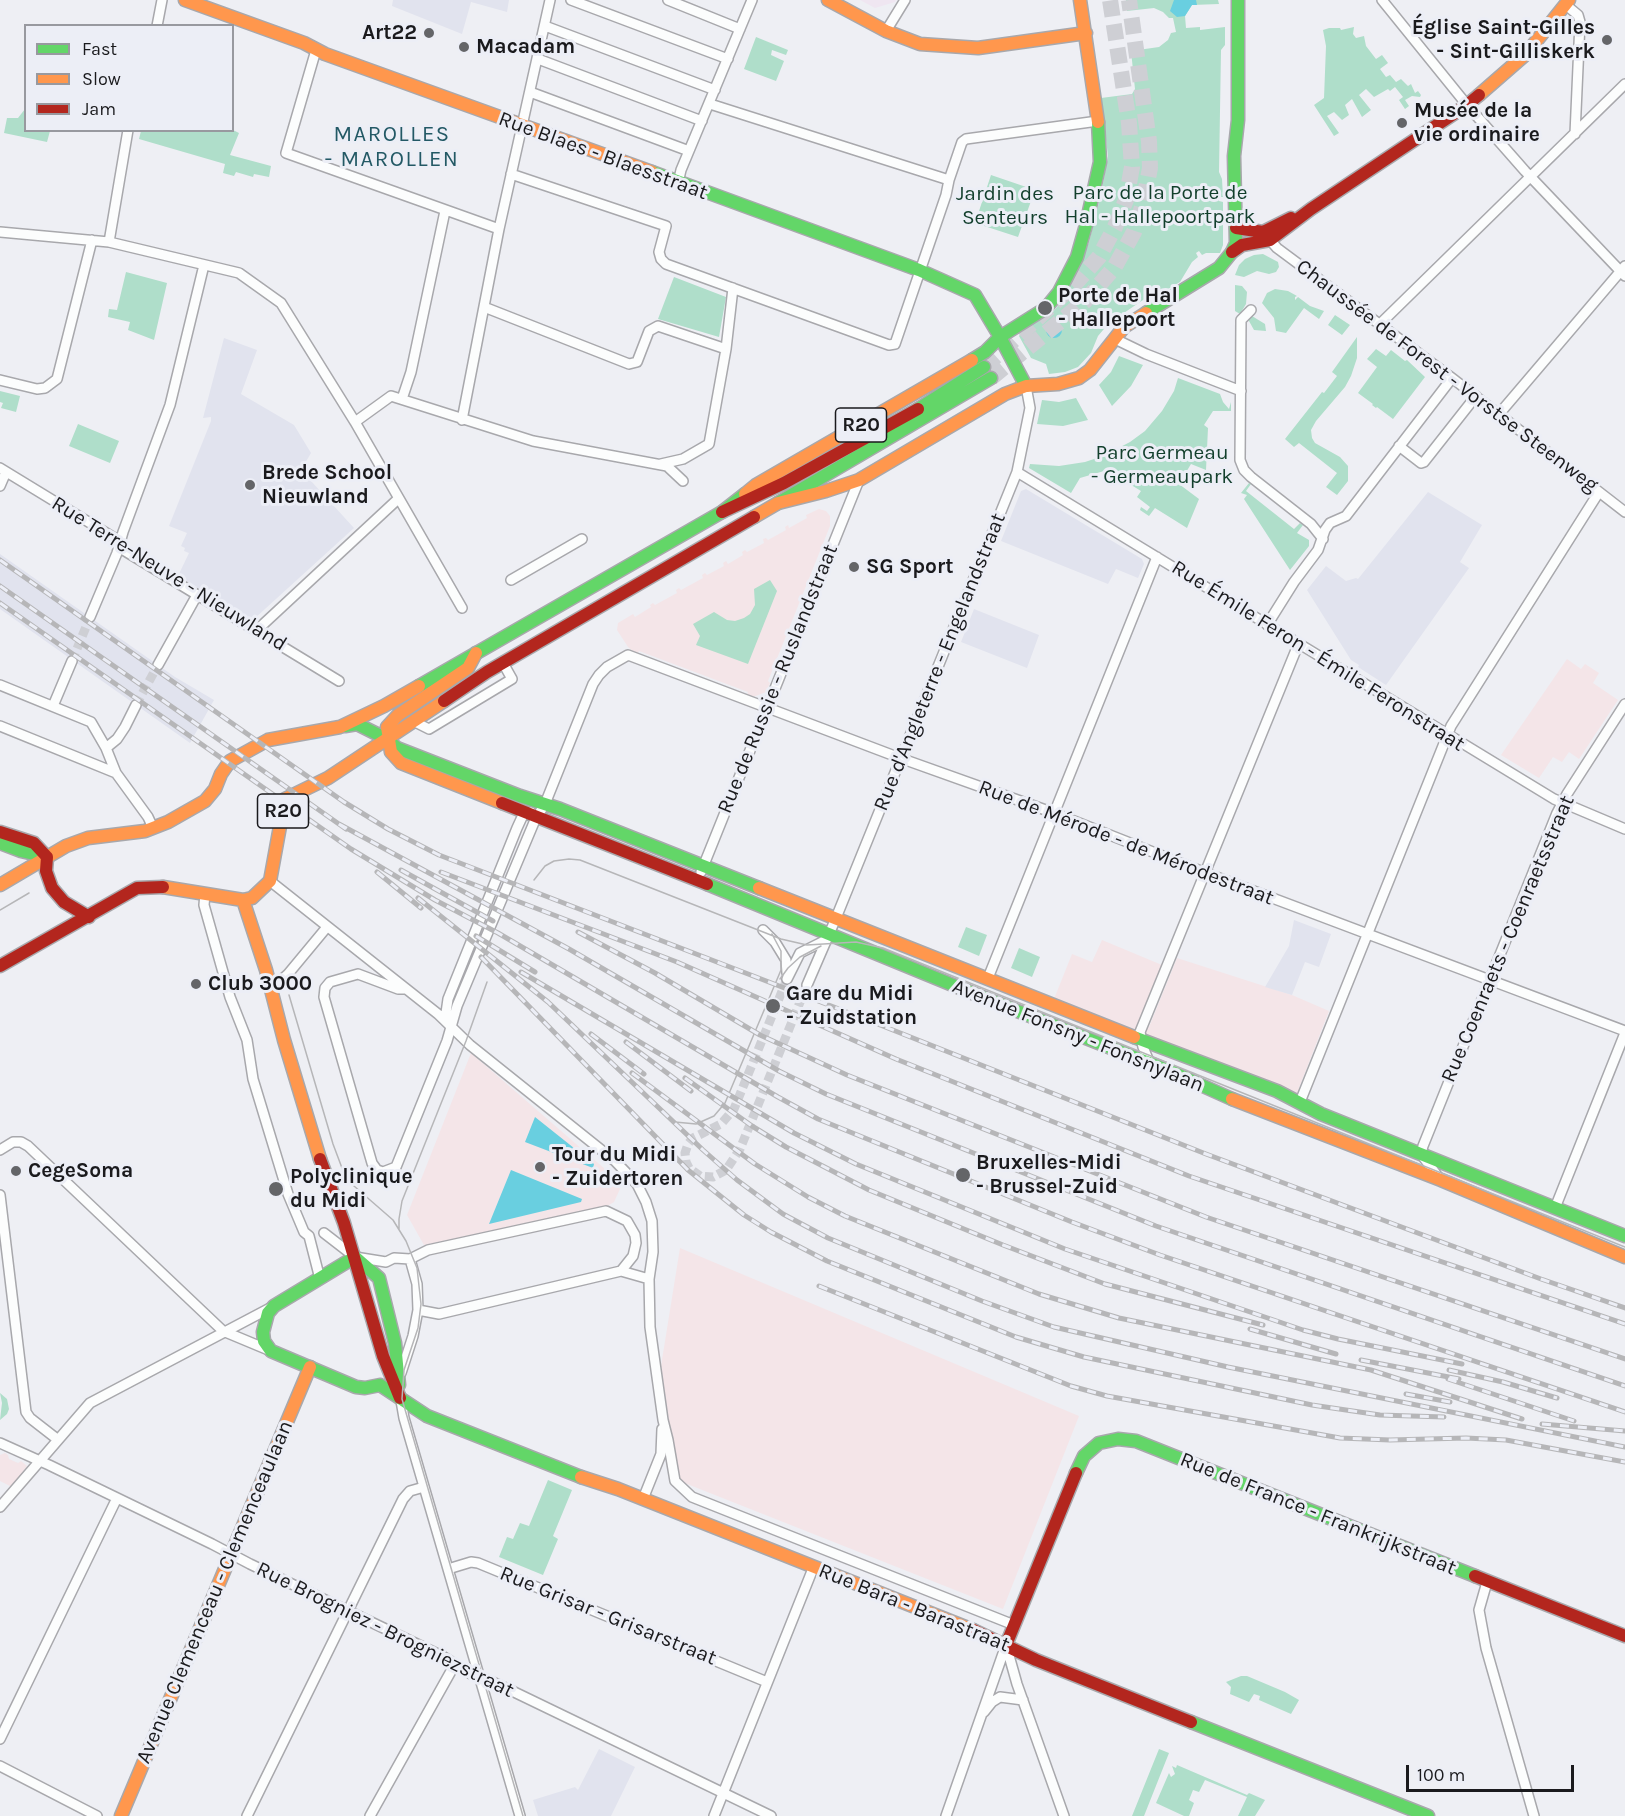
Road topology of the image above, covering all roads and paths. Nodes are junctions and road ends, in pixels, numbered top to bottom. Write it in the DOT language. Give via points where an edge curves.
graph roads {
  1 [pos="162,0"];
  2 [pos="185,0"];
  3 [pos="550,0"];
  4 [pos="571,0"];
  5 [pos="668,0"];
  6 [pos="753,0"];
  7 [pos="828,0"];
  8 [pos="905,0"];
  9 [pos="1080,0"];
  10 [pos="1239,0"];
  11 [pos="1382,0"];
  12 [pos="1568,3"];
  13 [pos="157,24"];
  14 [pos="545,26"];
  15 [pos="740,29"];
  16 [pos="886,31"];
  17 [pos="1086,33"];
  18 [pos="316,50"];
  19 [pos="538,59"];
  20 [pos="728,59"];
  21 [pos="1625,84"];
  22 [pos="715,90"];
  23 [pos="530,92"];
  24 [pos="710,104"];
  25 [pos="1467,105"];
  26 [pos="702,120"];
  27 [pos="1098,121"];
  28 [pos="523,125"];
  29 [pos="128,132"];
  30 [pos="1575,134"];
  31 [pos="689,151"];
  32 [pos="511,174"];
  33 [pos="1530,178"];
  34 [pos="948,180"];
  35 [pos="678,183"];
  36 [pos="1311,209"];
  37 [pos="445,211"];
  38 [pos="1275,226"];
  39 [pos="1236,228"];
  40 [pos="499,229"];
  41 [pos="0,232"];
  42 [pos="92,240"];
  43 [pos="1270,240"];
  44 [pos="109,242"];
  45 [pos="1232,252"];
  46 [pos="204,265"];
  47 [pos="919,270"];
  48 [pos="1624,271"];
  49 [pos="733,288"];
  50 [pos="484,307"];
  51 [pos="1251,310"];
  52 [pos="1380,324"];
  53 [pos="1000,337"];
  54 [pos="1115,339"];
  55 [pos="726,349"];
  56 [pos="1452,378"];
  57 [pos="0,380"];
  58 [pos="1026,386"];
  59 [pos="1241,390"];
  60 [pos="1476,396"];
  61 [pos="402,399"];
  62 [pos="1499,414"];
  63 [pos="462,420"];
  64 [pos="355,422"];
  65 [pos="1399,446"];
  66 [pos="662,464"];
  67 [pos="3,470"];
  68 [pos="1017,472"];
  69 [pos="859,480"];
  70 [pos="683,481"];
  71 [pos="0,486"];
  72 [pos="1599,492"];
  73 [pos="398,499"];
  74 [pos="778,503"];
  75 [pos="722,512"];
  76 [pos="1625,512"];
  77 [pos="1323,539"];
  78 [pos="582,540"];
  79 [pos="120,543"];
  80 [pos="1157,557"];
  81 [pos="511,580"];
  82 [pos="584,590"];
  83 [pos="197,595"];
  84 [pos="462,608"];
  85 [pos="595,609"];
  86 [pos="90,617"];
  87 [pos="1267,625"];
  88 [pos="257,630"];
  89 [pos="1298,645"];
  90 [pos="477,651"];
  91 [pos="72,661"];
  92 [pos="503,663"];
  93 [pos="158,665"];
  94 [pos="339,681"];
  95 [pos="0,685"];
  96 [pos="1625,704"];
  97 [pos="136,705"];
  98 [pos="53,706"];
  99 [pos="767,707"];
  100 [pos="413,721"];
  101 [pos="0,726"];
  102 [pos="340,727"];
  103 [pos="1447,735"];
  104 [pos="387,739"];
  105 [pos="106,748"];
  106 [pos="900,758"];
  107 [pos="116,773"];
  108 [pos="1562,803"];
  109 [pos="536,811"];
  110 [pos="1054,813"];
  111 [pos="153,828"];
  112 [pos="1625,829"];
  113 [pos="0,832"];
  114 [pos="0,843"];
  115 [pos="508,850"];
  116 [pos="520,855"];
  117 [pos="47,857"];
  118 [pos="704,867"];
  119 [pos="1206,873"];
  120 [pos="698,880"];
  121 [pos="270,881"];
  122 [pos="0,885"];
  123 [pos="205,894"];
  124 [pos="248,899"];
  125 [pos="90,916"];
  126 [pos="836,918"];
  127 [pos="327,927"];
  128 [pos="763,930"];
  129 [pos="1367,934"];
  130 [pos="827,937"];
  131 [pos="799,940"];
  132 [pos="795,961"];
  133 [pos="0,966"];
  134 [pos="988,978"];
  135 [pos="1490,980"];
  136 [pos="807,985"];
  137 [pos="405,988"];
  138 [pos="270,990"];
  139 [pos="450,1026"];
  140 [pos="1625,1032"];
  141 [pos="1140,1040"];
  142 [pos="1150,1064"];
  143 [pos="1299,1102"];
  144 [pos="1,1148"];
  145 [pos="1421,1154"];
  146 [pos="1441,1180"];
  147 [pos="0,1195"];
  148 [pos="1555,1208"];
  149 [pos="324,1233"];
  150 [pos="1625,1236"];
  151 [pos="355,1257"];
  152 [pos="1625,1257"];
  153 [pos="411,1258"];
  154 [pos="621,1271"];
  155 [pos="320,1279"];
  156 [pos="649,1279"];
  157 [pos="274,1306"];
  158 [pos="418,1310"];
  159 [pos="223,1331"];
  160 [pos="271,1351"];
  161 [pos="310,1367"];
  162 [pos="400,1398"];
  163 [pos="663,1420"];
  164 [pos="57,1439"];
  165 [pos="0,1443"];
  166 [pos="38,1461"];
  167 [pos="424,1487"];
  168 [pos="117,1498"];
  169 [pos="643,1499"];
  170 [pos="0,1507"];
  171 [pos="231,1554"];
  172 [pos="814,1566"];
  173 [pos="448,1569"];
  174 [pos="1486,1582"];
  175 [pos="348,1611"];
  176 [pos="1014,1625"];
  177 [pos="1625,1636"];
  178 [pos="1006,1645"];
  179 [pos="455,1664"];
  180 [pos="480,1677"];
  181 [pos="767,1682"];
  182 [pos="1023,1700"];
  183 [pos="983,1713"];
  184 [pos="0,1739"];
  185 [pos="0,1766"];
  186 [pos="723,1793"];
  187 [pos="97,1816"];
  188 [pos="121,1816"];
  189 [pos="247,1816"];
  190 [pos="369,1816"];
  191 [pos="520,1816"];
  192 [pos="714,1816"];
  193 [pos="771,1816"];
  194 [pos="946,1816"];
  195 [pos="1064,1816"];
  196 [pos="1428,1816"];
  197 [pos="1534,1816"];
  1 -- 13 [label="street"];
  2 -- 18 [label="main road, Rue Blaes - Blaesstraat"];
  3 -- 14 [label="street"];
  4 -- 20 [label="street"];
  5 -- 15 [label="street"];
  6 -- 15 [label="street"];
  7 -- 16 [label="main road"];
  8 -- 16 [label="street"];
  9 -- 17 [label="main road"];
  10 -- 39 [label="main road"];
  11 -- 25 [label="street"];
  12 -- 25 [label="main road" via="1526,54"];
  12 -- 30 [label="street" via="1580,22"];
  14 -- 19 [label="street"];
  14 -- 22 [label="street"];
  15 -- 20 [label="street"];
  16 -- 17 [label="main road" via="920,44 962,48"];
  17 -- 27 [label="main road"];
  18 -- 28 [label="main road, Rue Blaes - Blaesstraat"];
  18 -- 37 [label="street" via="286,153"];
  19 -- 23 [label="street"];
  19 -- 26 [label="street"];
  20 -- 22 [label="street"];
  21 -- 30 [label="street"];
  22 -- 24 [label="street"];
  23 -- 28 [label="street"];
  23 -- 31 [label="street"];
  24 -- 26 [label="street"];
  24 -- 34 [label="street"];
  25 -- 33 [label="street"];
  25 -- 36 [label="main road"];
  26 -- 31 [label="street"];
  27 -- 34 [label="street" via="966,139"];
  27 -- 53 [label="main road" via="1100,162 1077,257 1053,301"];
  28 -- 32 [label="street"];
  28 -- 35 [label="main road, Rue Blaes - Blaesstraat"];
  29 -- 44 [label="street"];
  30 -- 33 [label="street"];
  31 -- 35 [label="street"];
  32 -- 40 [label="street"];
  32 -- 49 [label="street" via="666,226 660,247 663,262"];
  33 -- 48 [label="street"];
  33 -- 52 [label="street"];
  34 -- 47 [label="street"];
  35 -- 47 [label="main road, Rue Blaes - Blaesstraat"];
  36 -- 38 [label="main road"];
  36 -- 43 [label="main road"];
  37 -- 40 [label="street"];
  37 -- 61 [label="street"];
  38 -- 39 [label="main road" via="1263,232"];
  38 -- 43 [label="main road" via="1269,233"];
  39 -- 45 [label="main road"];
  40 -- 50 [label="street"];
  41 -- 42 [label="street"];
  42 -- 44 [label="street"];
  42 -- 57 [label="street" via="57,379 48,387 37,389"];
  43 -- 45 [label="main road" via="1242,245"];
  43 -- 52 [label="street, Chaussée de Forest - Vorstse Steenweg"];
  44 -- 46 [label="street"];
  45 -- 54 [label="main road" via="1220,268 1124,327"];
  46 -- 64 [label="street" via="249,278 285,307"];
  46 -- 79 [label="street" via="170,405"];
  47 -- 49 [label="street" via="895,344 890,345"];
  47 -- 53 [label="main road, Rue Blaes - Blaesstraat" via="975,295"];
  48 -- 62 [label="street"];
  49 -- 55 [label="street"];
  50 -- 55 [label="street" via="628,364 638,362 649,331 658,326"];
  50 -- 63 [label="street"];
  51 -- 59 [label="street" via="1241,320"];
  52 -- 56 [label="street, Chaussée de Forest - Vorstse Steenweg"];
  53 -- 58 [label="main road, Rue Blaes - Blaesstraat"];
  53 -- 75 [label="main road, R20" via="985,352 756,485"];
  54 -- 58 [label="main road" via="1079,378"];
  54 -- 59 [label="street"];
  55 -- 66 [label="street" via="709,444 683,459"];
  56 -- 60 [label="street, Chaussée de Forest - Vorstse Steenweg"];
  56 -- 65 [label="street"];
  58 -- 68 [label="street, Rue d'Angleterre - Engelandstraat" via="1030,408"];
  58 -- 69 [label="main road" via="1005,394"];
  59 -- 77 [label="street" via="1240,460 1244,471 1311,524"];
  60 -- 62 [label="street, Chaussée de Forest - Vorstse Steenweg"];
  60 -- 65 [label="street" via="1424,462"];
  61 -- 63 [label="street"];
  61 -- 64 [label="street" via="391,396"];
  62 -- 72 [label="street, Chaussée de Forest - Vorstse Steenweg"];
  63 -- 66 [label="street" via="533,441"];
  64 -- 73 [label="street"];
  65 -- 77 [label="street" via="1346,516 1330,523"];
  66 -- 70 [label="street"];
  67 -- 71 [label="street"];
  67 -- 79 [label="street, Rue Terre-Neuve - Nieuwland"];
  68 -- 80 [label="street, Rue Émile Feron - Émile Feronstraat"];
  68 -- 106 [label="street, Rue d'Angleterre - Engelandstraat"];
  69 -- 74 [label="main road"];
  69 -- 99 [label="street, Rue de Russie - Ruslandstraat"];
  72 -- 76 [label="street, Chaussée de Forest - Vorstse Steenweg"];
  72 -- 103 [label="street"];
  73 -- 84 [label="street"];
  73 -- 88 [label="street"];
  74 -- 75 [label="main road, R20" via="968,393 988,373 784,483"];
  74 -- 85 [label="main road, R20"];
  75 -- 82 [label="main road, R20"];
  77 -- 87 [label="street"];
  78 -- 81 [label="street"];
  79 -- 83 [label="street, Rue Terre-Neuve - Nieuwland" via="125,551"];
  79 -- 86 [label="street"];
  80 -- 87 [label="street, Rue Émile Feron - Émile Feronstraat"];
  80 -- 110 [label="street"];
  82 -- 85 [label="street"];
  82 -- 90 [label="main road, R20"];
  83 -- 88 [label="street, Rue Terre-Neuve - Nieuwland"];
  83 -- 93 [label="street"];
  85 -- 92 [label="main road, R20"];
  87 -- 89 [label="street, Rue Émile Feron - Émile Feronstraat"];
  88 -- 94 [label="street, Rue Terre-Neuve - Nieuwland"];
  89 -- 103 [label="street, Rue Émile Feron - Émile Feronstraat"];
  89 -- 119 [label="street"];
  90 -- 102 [label="main road, R20"];
  90 -- 104 [label="main road, R20" via="468,668 398,716 387,727"];
  91 -- 98 [label="street"];
  92 -- 100 [label="main road, R20"];
  92 -- 100 [label="street" via="512,679 429,729"];
  95 -- 98 [label="street"];
  96 -- 108 [label="street, Rue Coenraets - Coenraetsstraat"];
  97 -- 105 [label="street" via="117,739"];
  98 -- 105 [label="street" via="91,722"];
  99 -- 106 [label="street, Rue de Mérode - de Mérodestraat"];
  99 -- 109 [label="street, Rue de Mérode - de Mérodestraat" via="628,655 598,675"];
  99 -- 118 [label="street, Rue de Russie - Ruslandstraat"];
  100 -- 104 [label="main road, R20"];
  101 -- 107 [label="street"];
  102 -- 104 [label="main road" via="357,724"];
  102 -- 111 [label="main road, R20" via="268,740 230,761 205,801"];
  103 -- 108 [label="street, Rue Émile Feron - Émile Feronstraat"];
  103 -- 129 [label="street"];
  104 -- 109 [label="main road" via="397,748"];
  104 -- 109 [label="main road" via="391,752 401,763"];
  104 -- 121 [label="main road, R20" via="328,778 285,799"];
  105 -- 107 [label="street"];
  106 -- 110 [label="street, Rue de Mérode - de Mérodestraat"];
  106 -- 126 [label="street, Rue d'Angleterre - Engelandstraat"];
  107 -- 111 [label="street"];
  108 -- 112 [label="street, Rue Émile Feron - Émile Feronstraat"];
  108 -- 135 [label="street, Rue Coenraets - Coenraetsstraat"];
  109 -- 115 [label="street" via="520,822"];
  109 -- 116 [label="street"];
  109 -- 118 [label="main road, Avenue Fonsny - Fonsnylaan"];
  109 -- 120 [label="main road, Avenue Fonsny - Fonsnylaan"];
  110 -- 119 [label="street, Rue de Mérode - de Mérodestraat"];
  110 -- 134 [label="street"];
  111 -- 117 [label="main road, R20" via="88,838"];
  113 -- 117 [label="main road" via="34,843"];
  114 -- 117 [label="main road"];
  115 -- 116 [label="street"];
  115 -- 139 [label="street" via="448,999 446,1013"];
  116 -- 139 [label="street"];
  117 -- 122 [label="main road, R20"];
  117 -- 125 [label="main road" via="46,871 52,888 64,902"];
  118 -- 120 [label="street, Rue de Russie - Ruslandstraat"];
  118 -- 126 [label="main road, Avenue Fonsny - Fonsnylaan"];
  119 -- 129 [label="street, Rue de Mérode - de Mérodestraat"];
  119 -- 141 [label="street"];
  120 -- 130 [label="main road, Avenue Fonsny - Fonsnylaan"];
  121 -- 124 [label="main road"];
  121 -- 127 [label="street"];
  123 -- 124 [label="main road"];
  123 -- 125 [label="main road" via="164,887 137,888"];
  123 -- 155 [label="street" via="204,905 230,997 247,1040 253,1079 288,1194 309,1236"];
  124 -- 138 [label="main road"];
  125 -- 133 [label="main road"];
  126 -- 130 [label="street, Rue d'Angleterre - Engelandstraat"];
  126 -- 134 [label="main road, Avenue Fonsny - Fonsnylaan"];
  127 -- 137 [label="street"];
  127 -- 138 [label="street"];
  128 -- 132 [label="street" via="786,960 787,979"];
  129 -- 135 [label="street, Rue de Mérode - de Mérodestraat"];
  129 -- 143 [label="street"];
  130 -- 132 [label="street" via="800,953"];
  130 -- 136 [label="street, Rue d'Angleterre - Engelandstraat"];
  130 -- 142 [label="main road, Avenue Fonsny - Fonsnylaan"];
  131 -- 132 [label="street"];
  134 -- 141 [label="main road, Avenue Fonsny - Fonsnylaan"];
  135 -- 140 [label="street, Rue de Mérode - de Mérodestraat"];
  135 -- 145 [label="street, Rue Coenraets - Coenraetsstraat"];
  137 -- 139 [label="street"];
  137 -- 139 [label="street" via="358,974 330,982 325,988 324,997 376,1170 383,1172 396,1167"];
  138 -- 151 [label="main road" via="315,1147"];
  139 -- 156 [label="street" via="630,1176 642,1193 652,1221"];
  140 -- 148 [label="street"];
  141 -- 142 [label="street"];
  141 -- 143 [label="main road, Avenue Fonsny - Fonsnylaan"];
  142 -- 146 [label="main road, Avenue Fonsny - Fonsnylaan"];
  143 -- 145 [label="main road, Avenue Fonsny - Fonsnylaan"];
  144 -- 159 [label="street" via="13,1142 28,1146"];
  145 -- 146 [label="street"];
  145 -- 148 [label="main road, Avenue Fonsny - Fonsnylaan"];
  146 -- 152 [label="main road, Avenue Fonsny - Fonsnylaan"];
  147 -- 164 [label="street" via="26,1412"];
  148 -- 150 [label="main road, Avenue Fonsny - Fonsnylaan"];
  149 -- 151 [label="street"];
  151 -- 153 [label="street" via="386,1262"];
  151 -- 155 [label="main road"];
  151 -- 162 [label="main road" via="383,1356"];
  151 -- 162 [label="main road" via="379,1278 395,1343"];
  153 -- 154 [label="street" via="428,1250 606,1211 627,1221 635,1236 633,1256"];
  153 -- 158 [label="street"];
  154 -- 156 [label="street"];
  154 -- 158 [label="street" via="439,1314"];
  155 -- 157 [label="main road"];
  156 -- 163 [label="street" via="650,1327"];
  157 -- 159 [label="street"];
  157 -- 160 [label="main road" via="263,1332"];
  158 -- 162 [label="street" via="400,1375"];
  159 -- 160 [label="street"];
  159 -- 164 [label="street" via="90,1403"];
  160 -- 161 [label="main road, Rue Bara - Barastraat"];
  161 -- 162 [label="main road, Rue Bara - Barastraat" via="365,1389 380,1385"];
  161 -- 171 [label="main road, Avenue Clemenceau - Clemenceaulaan"];
  162 -- 167 [label="street"];
  162 -- 169 [label="main road, Rue Bara - Barastraat" via="427,1416"];
  163 -- 169 [label="street" via="661,1454"];
  163 -- 176 [label="street" via="675,1481 692,1497"];
  164 -- 166 [label="street"];
  165 -- 166 [label="street, Rue Brogniez - Brogniezstraat"];
  166 -- 168 [label="street, Rue Brogniez - Brogniezstraat"];
  166 -- 170 [label="street"];
  167 -- 173 [label="street"];
  167 -- 175 [label="street" via="410,1491 403,1499"];
  168 -- 171 [label="street, Rue Brogniez - Brogniezstraat"];
  168 -- 184 [label="street"];
  169 -- 172 [label="main road, Rue Bara - Barastraat"];
  171 -- 175 [label="street, Rue Brogniez - Brogniezstraat"];
  171 -- 188 [label="main road, Avenue Clemenceau - Clemenceaulaan"];
  172 -- 178 [label="main road, Rue Bara - Barastraat"];
  172 -- 181 [label="street"];
  173 -- 180 [label="street"];
  173 -- 181 [label="street, Rue Grisar - Grisarstraat" via="478,1563"];
  174 -- 176 [label="main road, Rue de France - Frankrijkstraat" via="1136,1441 1118,1438 1099,1443 1086,1453"];
  174 -- 177 [label="main road, Rue de France - Frankrijkstraat"];
  174 -- 197 [label="street" via="1479,1610 1486,1648"];
  175 -- 179 [label="street, Rue Brogniez - Brogniezstraat"];
  175 -- 189 [label="street"];
  176 -- 178 [label="main road, Rue de France - Frankrijkstraat"];
  178 -- 182 [label="street"];
  178 -- 183 [label="street"];
  178 -- 196 [label="main road, Rue Bara - Barastraat"];
  179 -- 180 [label="street, Rue Brogniez - Brogniezstraat"];
  179 -- 190 [label="street"];
  180 -- 186 [label="street, Rue Brogniez - Brogniezstraat"];
  180 -- 191 [label="street"];
  181 -- 186 [label="street"];
  182 -- 183 [label="street" via="1000,1697"];
  182 -- 195 [label="street"];
  183 -- 194 [label="street"];
  185 -- 187 [label="street"];
  186 -- 192 [label="street"];
  186 -- 193 [label="street, Rue Brogniez - Brogniezstraat"];
}
